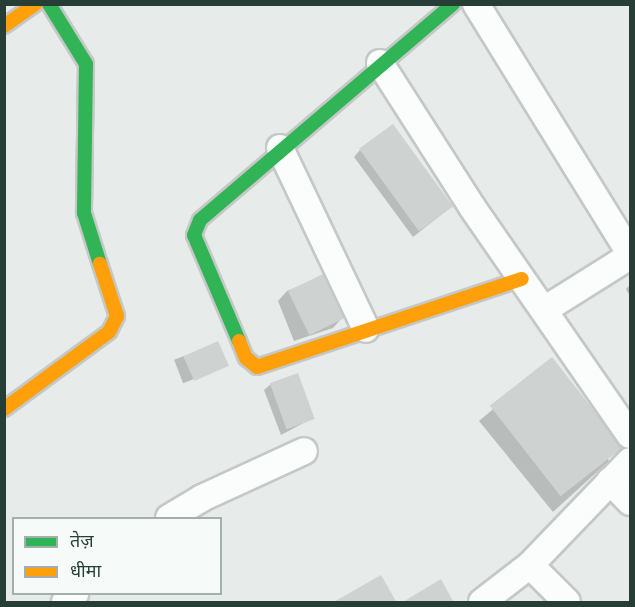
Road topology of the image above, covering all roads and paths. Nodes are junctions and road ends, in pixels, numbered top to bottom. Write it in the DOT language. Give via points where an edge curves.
graph roads {
  1 [pos="36,4"];
  2 [pos="49,4"];
  3 [pos="453,4"];
  4 [pos="476,4"];
  5 [pos="4,26"];
  6 [pos="380,63"];
  7 [pos="280,148"];
  8 [pos="630,254"];
  9 [pos="522,279"];
  10 [pos="544,309"];
  11 [pos="366,329"];
  12 [pos="4,409"];
  13 [pos="630,435"];
  14 [pos="304,451"];
  15 [pos="630,461"];
  16 [pos="610,481"];
  17 [pos="630,502"];
  18 [pos="172,517"];
  19 [pos="530,565"];
  20 [pos="482,603"];
  21 [pos="567,603"];
  1 -- 5 [label="street"];
  2 -- 12 [label="street" via="86,64 84,213 117,316 109,332"];
  3 -- 6 [label="street"];
  4 -- 8 [label="street"];
  6 -- 7 [label="street"];
  6 -- 9 [label="street"];
  7 -- 11 [label="street"];
  7 -- 11 [label="street" via="200,220 194,235 246,358 252,366 264,367"];
  8 -- 10 [label="street"];
  9 -- 10 [label="street"];
  9 -- 11 [label="street"];
  10 -- 13 [label="street"];
  14 -- 18 [label="street" via="202,498"];
  15 -- 16 [label="street"];
  16 -- 17 [label="street"];
  16 -- 19 [label="street"];
  19 -- 20 [label="street"];
  19 -- 21 [label="street"];
}
